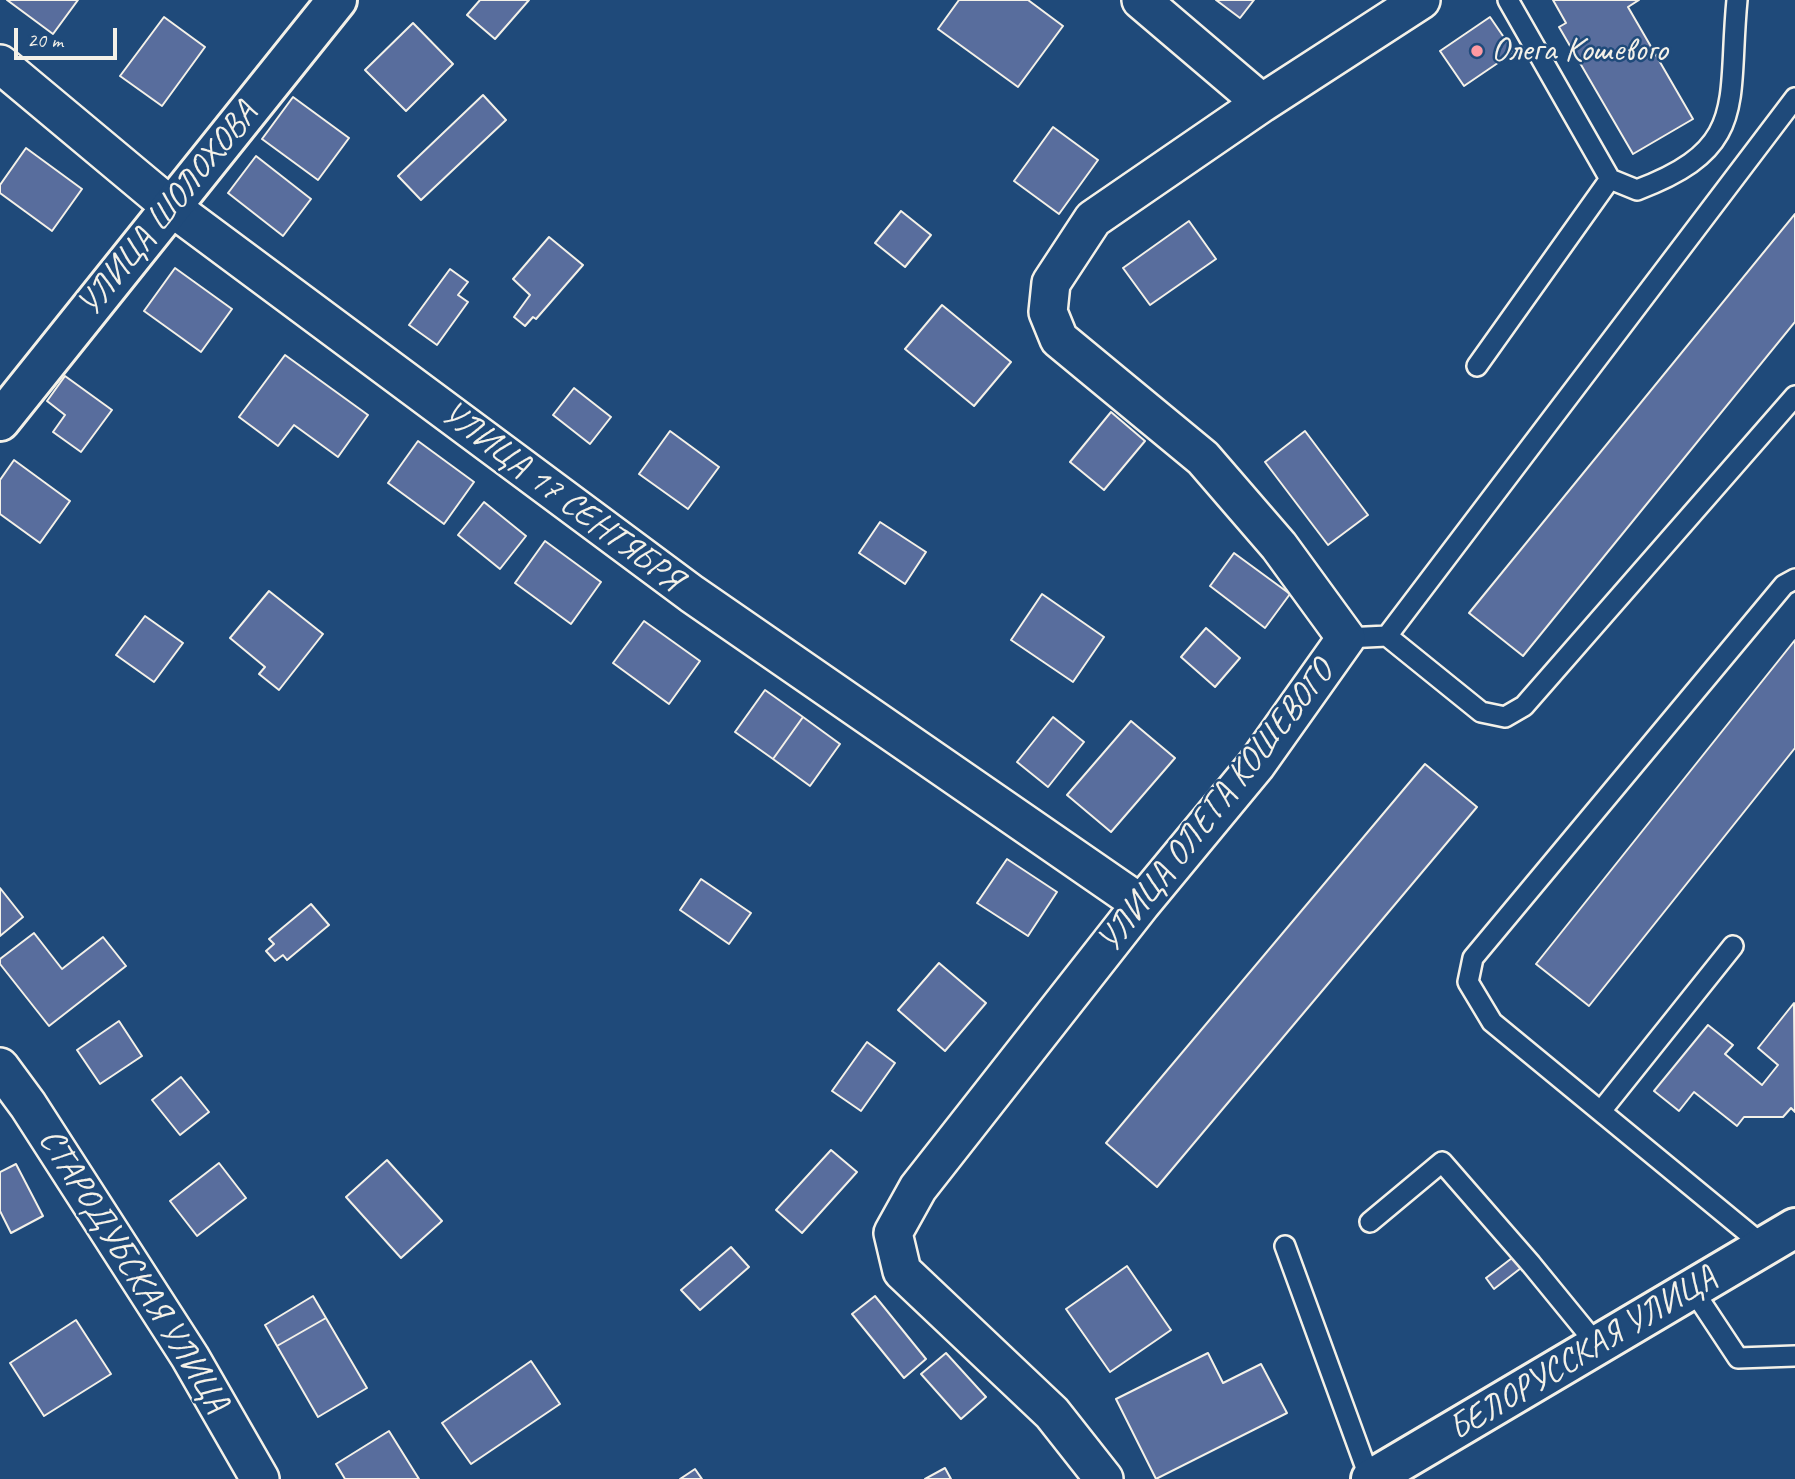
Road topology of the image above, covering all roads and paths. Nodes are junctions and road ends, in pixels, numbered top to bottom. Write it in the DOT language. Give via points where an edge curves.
graph roads {
  1 [pos="337,0"];
  2 [pos="1141,0"];
  3 [pos="1421,0"];
  4 [pos="1508,0"];
  5 [pos="1737,0"];
  6 [pos="0,64"];
  7 [pos="1795,99"];
  8 [pos="1262,103"];
  9 [pos="1610,179"];
  10 [pos="170,206"];
  11 [pos="1477,366"];
  12 [pos="1795,396"];
  13 [pos="0,421"];
  14 [pos="1795,579"];
  15 [pos="1387,636"];
  16 [pos="1346,638"];
  17 [pos="1141,904"];
  18 [pos="1733,946"];
  19 [pos="0,1067"];
  20 [pos="1601,1111"];
  21 [pos="1370,1222"];
  22 [pos="1779,1237"];
  23 [pos="1284,1246"];
  24 [pos="1693,1290"];
  25 [pos="1598,1346"];
  26 [pos="1795,1356"];
  27 [pos="260,1479"];
  28 [pos="1104,1479"];
  29 [pos="1370,1479"];
  1 -- 10 [label="street, УЛИЦА ШОЛОХОВА"];
  2 -- 8 [label="street"];
  3 -- 8 [label="street, УЛИЦА ОЛЕГА КОШЕВОГО"];
  4 -- 9 [label="lane"];
  5 -- 9 [label="lane" via="1727,116 1720,135 1676,175 1637,190"];
  6 -- 10 [label="street, УЛИЦА 17 СЕНТЯБРЯ"];
  7 -- 15 [label="lane"];
  8 -- 16 [label="street, УЛИЦА ОЛЕГА КОШЕВОГО" via="1093,219 1051,283 1048,312 1059,339 1203,458 1279,546"];
  9 -- 11 [label="lane"];
  10 -- 13 [label="street, УЛИЦА ШОЛОХОВА"];
  10 -- 17 [label="street, УЛИЦА 17 СЕНТЯБРЯ" via="692,594"];
  12 -- 15 [label="lane" via="1524,706 1505,717 1481,712"];
  14 -- 20 [label="lane" via="1784,585 1473,958 1468,982 1492,1022"];
  15 -- 16 [label="lane"];
  16 -- 17 [label="street, УЛИЦА ОЛЕГА КОШЕВОГО" via="1256,765"];
  17 -- 28 [label="street, УЛИЦА ОЛЕГА КОШЕВОГО" via="918,1188 893,1233 902,1271 1052,1413"];
  18 -- 20 [label="lane"];
  19 -- 27 [label="street, СТАРОДУБСКАЯ УЛИЦА" via="190,1357"];
  20 -- 22 [label="lane"];
  21 -- 25 [label="lane" via="1442,1162"];
  22 -- 24 [label="street, БЕЛОРУССКАЯ УЛИЦА"];
  23 -- 29 [label="lane"];
  24 -- 25 [label="street, БЕЛОРУССКАЯ УЛИЦА"];
  24 -- 26 [label="lane" via="1738,1358"];
  25 -- 29 [label="street, БЕЛОРУССКАЯ УЛИЦА"];
}
